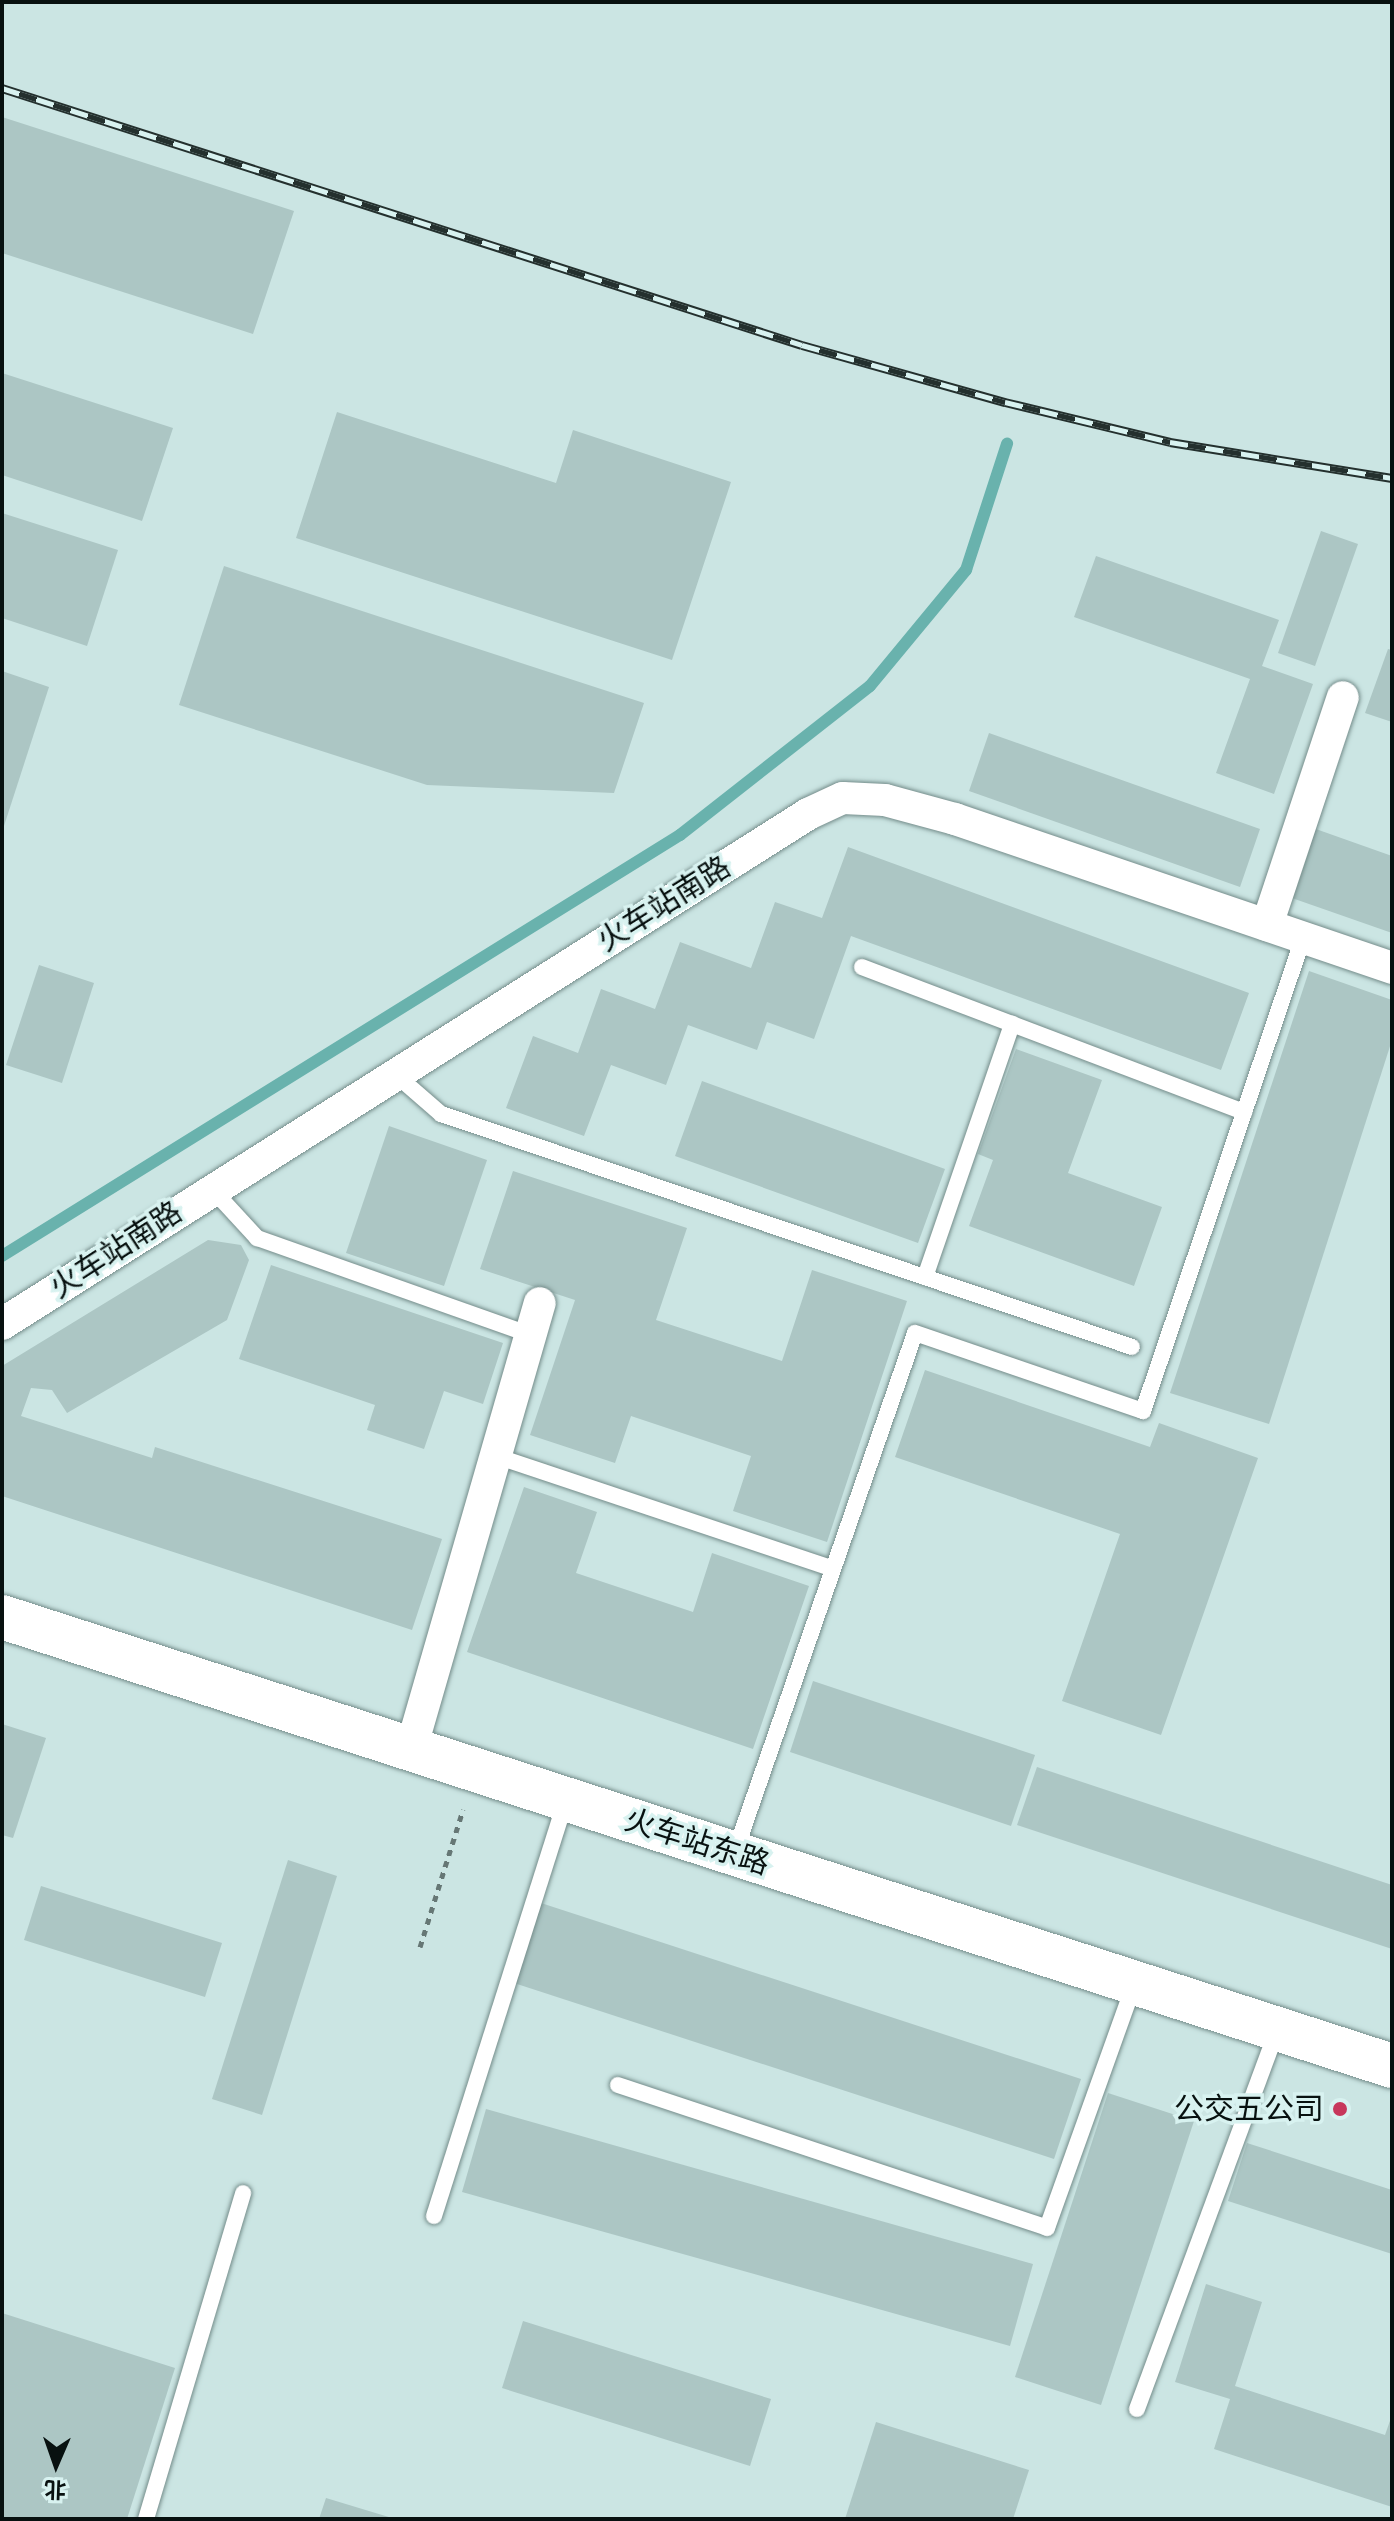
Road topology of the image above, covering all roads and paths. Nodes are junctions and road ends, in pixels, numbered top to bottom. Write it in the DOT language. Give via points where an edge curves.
graph roads {
  1 [pos="1343,697"];
  2 [pos="1267,925"];
  3 [pos="1303,938"];
  4 [pos="862,967"];
  5 [pos="1392,968"];
  6 [pos="1012,1024"];
  7 [pos="395,1074"];
  8 [pos="1244,1112"];
  9 [pos="212,1189"];
  10 [pos="925,1277"];
  11 [pos="540,1303"];
  12 [pos="2,1324"];
  13 [pos="531,1335"];
  14 [pos="1132,1347"];
  15 [pos="496,1456"];
  16 [pos="833,1569"];
  17 [pos="2,1617"];
  18 [pos="411,1749"];
  19 [pos="566,1800"];
  20 [pos="464,1808"];
  21 [pos="735,1854"];
  22 [pos="420,1947"];
  23 [pos="1134,1983"];
  24 [pos="1278,2029"];
  25 [pos="1392,2066"];
  26 [pos="618,2085"];
  27 [pos="243,2193"];
  28 [pos="434,2216"];
  29 [pos="1137,2409"];
  30 [pos="146,2519"];
  1 -- 2 [label="street"];
  2 -- 3 [label="street, 火车站南路"];
  2 -- 7 [label="street, 火车站南路" via="885,800 843,798 808,814"];
  3 -- 5 [label="street, 火车站南路"];
  3 -- 8 [label="lane"];
  4 -- 6 [label="lane"];
  6 -- 8 [label="lane"];
  6 -- 10 [label="lane"];
  7 -- 9 [label="street, 火车站南路"];
  7 -- 10 [label="lane" via="441,1114"];
  8 -- 16 [label="lane" via="1143,1411 915,1333"];
  9 -- 12 [label="street, 火车站南路"];
  9 -- 13 [label="lane" via="257,1238"];
  10 -- 14 [label="lane"];
  11 -- 13 [label="street"];
  13 -- 15 [label="street"];
  15 -- 16 [label="lane"];
  15 -- 18 [label="street"];
  16 -- 21 [label="lane"];
  17 -- 18 [label="main road, 火车站东路"];
  18 -- 19 [label="main road, 火车站东路"];
  19 -- 21 [label="main road, 火车站东路"];
  19 -- 28 [label="lane"];
  20 -- 22 [label="path"];
  21 -- 23 [label="main road, 火车站东路"];
  23 -- 24 [label="main road, 火车站东路"];
  23 -- 26 [label="lane" via="1047,2228"];
  24 -- 25 [label="main road, 火车站东路"];
  24 -- 29 [label="lane"];
  27 -- 30 [label="lane"];
}
